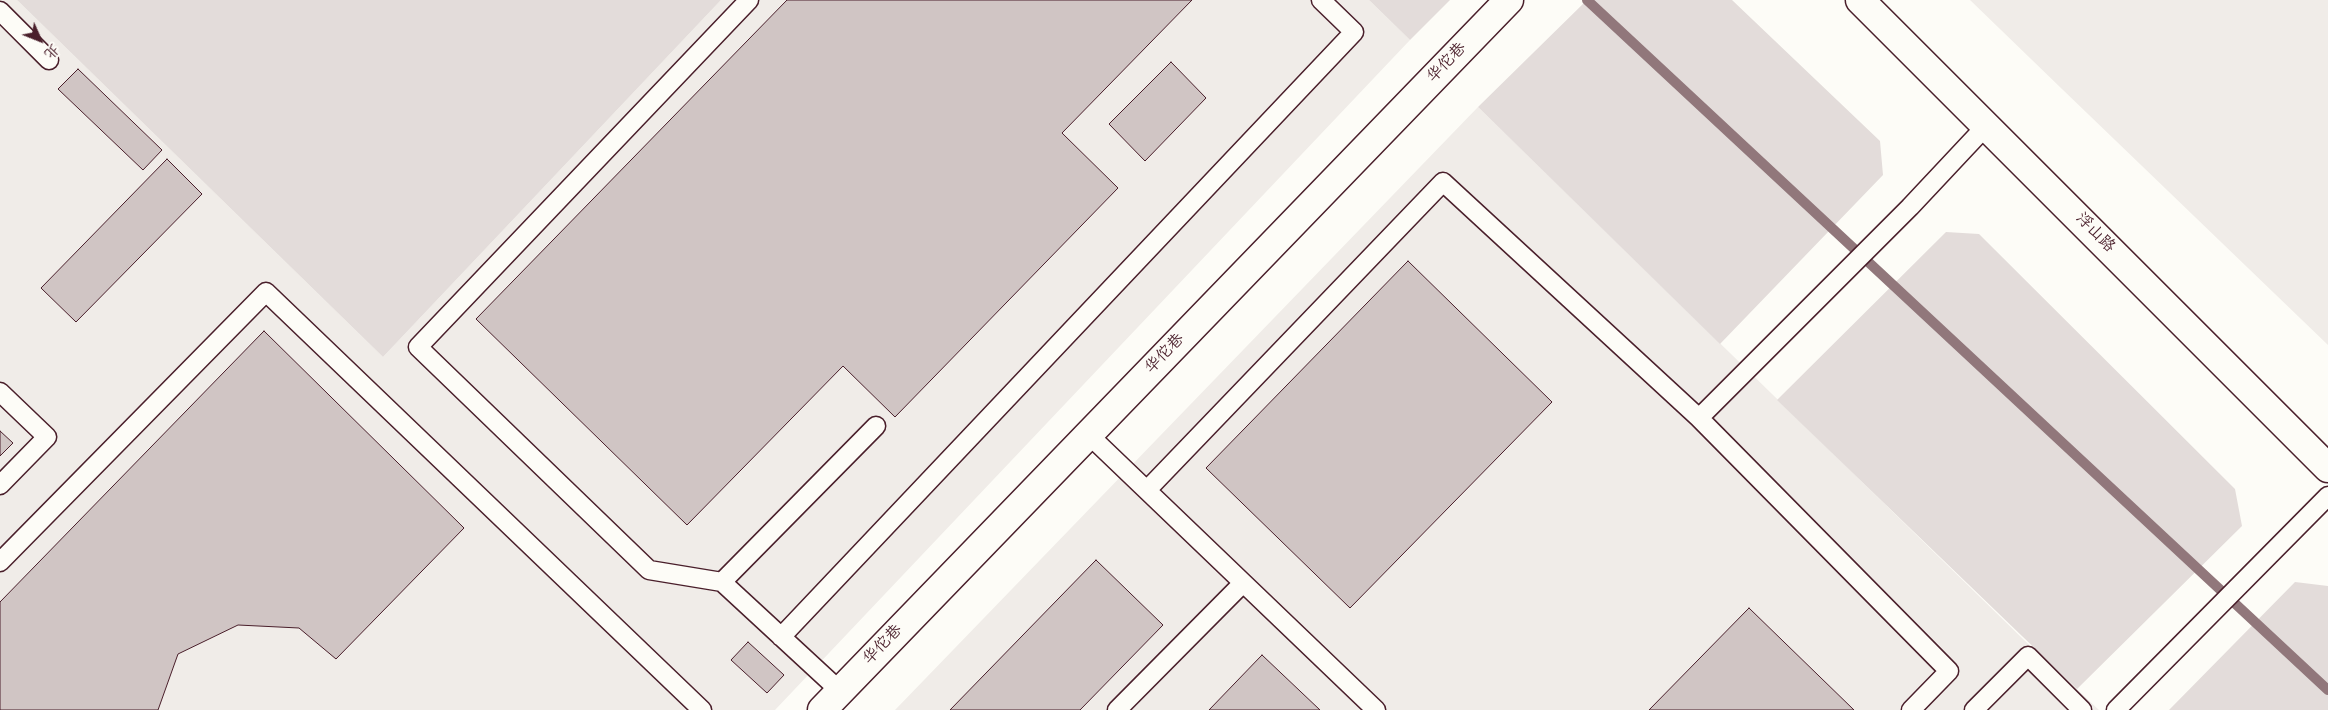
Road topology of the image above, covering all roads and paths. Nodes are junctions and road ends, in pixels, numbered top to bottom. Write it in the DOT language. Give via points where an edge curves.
graph roads {
  1 [pos="749,0"];
  2 [pos="1321,0"];
  3 [pos="1509,0"];
  4 [pos="1860,0"];
  5 [pos="0,11"];
  6 [pos="49,60"];
  7 [pos="1986,126"];
  8 [pos="0,392"];
  9 [pos="1699,418"];
  10 [pos="876,426"];
  11 [pos="1089,435"];
  12 [pos="2328,468"];
  13 [pos="0,485"];
  14 [pos="1147,490"];
  15 [pos="2328,496"];
  16 [pos="0,562"];
  17 [pos="722,582"];
  18 [pos="1243,583"];
  19 [pos="781,637"];
  20 [pos="831,701"];
  21 [pos="702,710"];
  22 [pos="1117,710"];
  23 [pos="1376,710"];
  24 [pos="1911,710"];
  25 [pos="1974,710"];
  26 [pos="2082,710"];
  27 [pos="2116,710"];
  1 -- 17 [label="lane" via="418,347 649,570"];
  2 -- 19 [label="lane" via="1354,32"];
  3 -- 11 [label="street, 华佗巷"];
  4 -- 7 [label="street, 浮山路"];
  5 -- 6 [label="lane"];
  7 -- 9 [label="lane" via="1910,207"];
  7 -- 12 [label="street, 浮山路"];
  8 -- 13 [label="lane" via="47,437"];
  9 -- 14 [label="lane" via="1442,182"];
  9 -- 24 [label="lane" via="1949,671"];
  10 -- 17 [label="lane"];
  11 -- 14 [label="lane"];
  11 -- 20 [label="street, 华佗巷"];
  14 -- 18 [label="lane"];
  15 -- 27 [label="lane"];
  16 -- 21 [label="lane" via="266,292"];
  17 -- 19 [label="lane"];
  18 -- 22 [label="lane"];
  18 -- 23 [label="lane"];
  19 -- 20 [label="lane"];
  25 -- 26 [label="lane" via="2028,656"];
}
